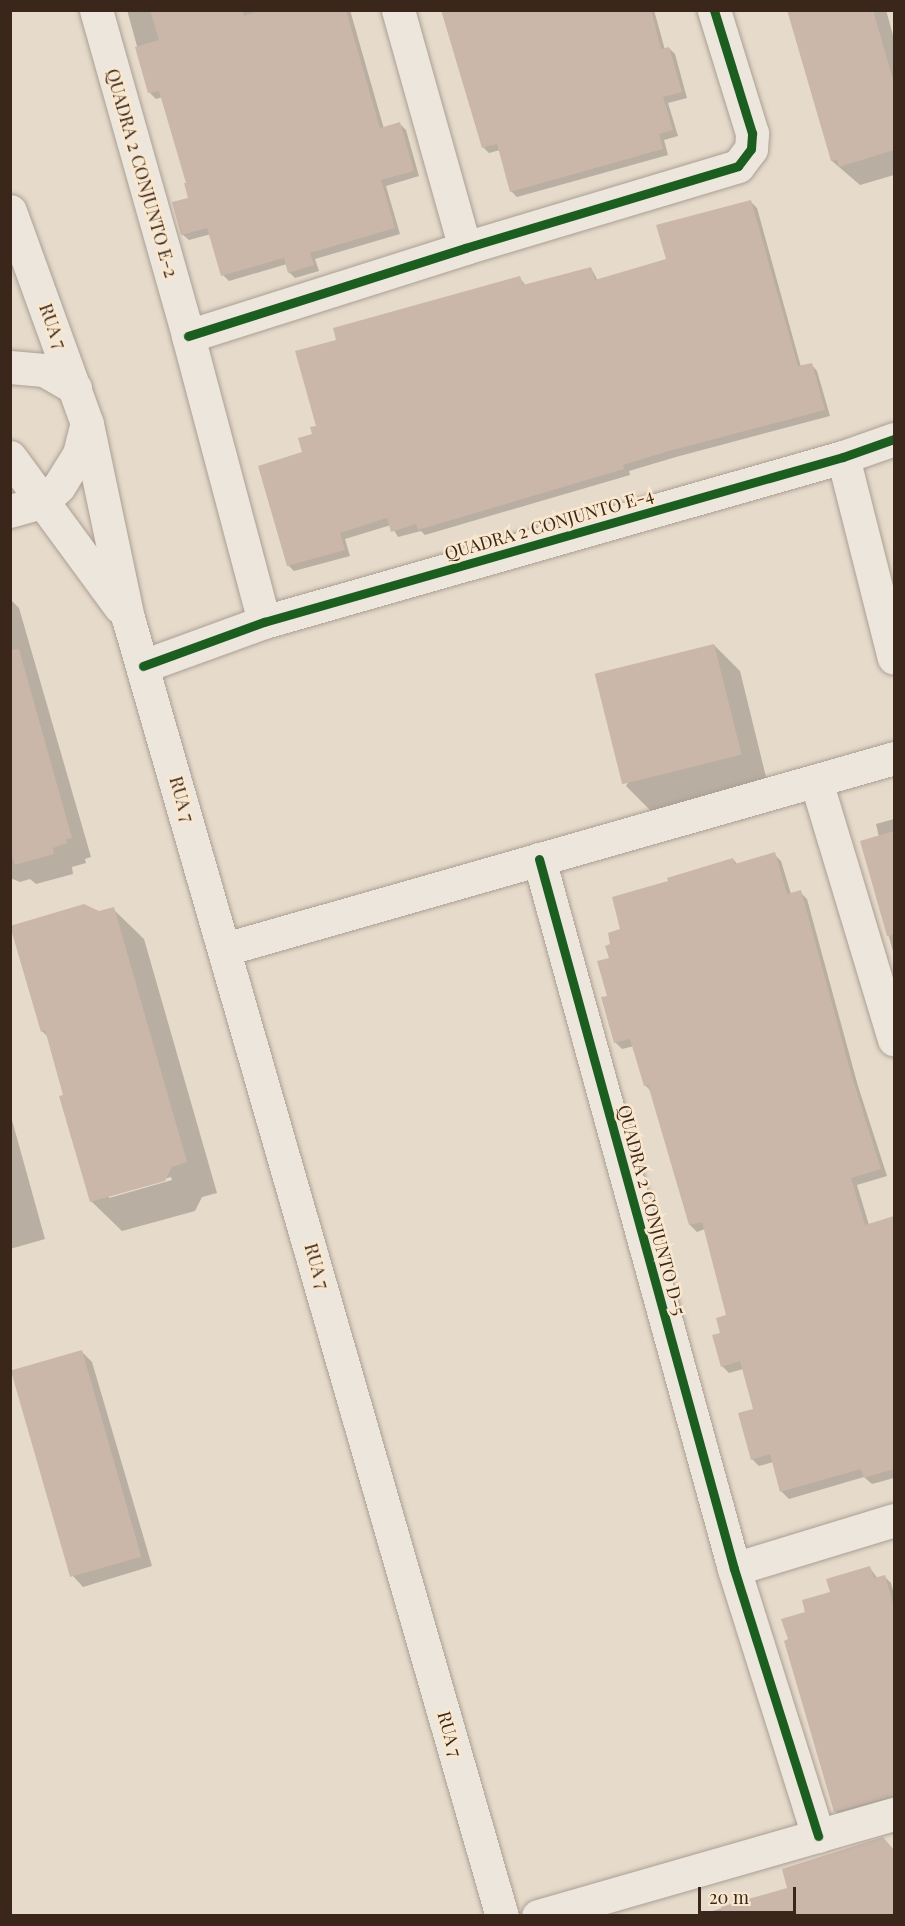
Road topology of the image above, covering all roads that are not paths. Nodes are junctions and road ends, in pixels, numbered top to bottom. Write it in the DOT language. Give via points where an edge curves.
graph roads {
  1 [pos="96,10"];
  2 [pos="398,10"];
  3 [pos="714,10"];
  4 [pos="10,212"];
  5 [pos="465,248"];
  6 [pos="188,336"];
  7 [pos="10,367"];
  8 [pos="75,388"];
  9 [pos="87,424"];
  10 [pos="894,439"];
  11 [pos="10,457"];
  12 [pos="843,457"];
  13 [pos="42,502"];
  14 [pos="10,511"];
  15 [pos="128,618"];
  16 [pos="264,622"];
  17 [pos="894,658"];
  18 [pos="143,666"];
  19 [pos="894,758"];
  20 [pos="816,781"];
  21 [pos="539,859"];
  22 [pos="225,949"];
  23 [pos="894,1038"];
  24 [pos="894,1520"];
  25 [pos="734,1569"];
  26 [pos="894,1814"];
  27 [pos="818,1836"];
  28 [pos="634,1902"];
  29 [pos="502,1916"];
  30 [pos="538,1916"];
  1 -- 6 [label="street, QUADRA 2 CONJUNTO E-2"];
  2 -- 5 [label="street"];
  3 -- 5 [label="street" via="752,133 751,149 738,166"];
  4 -- 8 [label="street, RUA 7"];
  5 -- 6 [label="street"];
  6 -- 16 [label="street, QUADRA 2 CONJUNTO E-2"];
  7 -- 8 [label="street" via="44,370"];
  8 -- 9 [label="street, RUA 7"];
  9 -- 13 [label="street" via="79,454 69,472"];
  9 -- 15 [label="street, RUA 7"];
  10 -- 12 [label="street, QUADRA 2 CONJUNTO E-4"];
  11 -- 13 [label="street, RUA 7"];
  12 -- 16 [label="street, QUADRA 2 CONJUNTO E-4"];
  12 -- 17 [label="street"];
  13 -- 14 [label="street"];
  13 -- 15 [label="street, RUA 7"];
  15 -- 18 [label="street, RUA 7"];
  16 -- 18 [label="street, QUADRA 2 CONJUNTO E-4"];
  18 -- 22 [label="street, RUA 7"];
  19 -- 20 [label="street"];
  20 -- 21 [label="street"];
  20 -- 23 [label="street"];
  21 -- 22 [label="street"];
  21 -- 25 [label="street, QUADRA 2 CONJUNTO D-5"];
  22 -- 29 [label="street, RUA 7"];
  24 -- 25 [label="street"];
  25 -- 27 [label="street, QUADRA 2 CONJUNTO D-5"];
  26 -- 27 [label="street"];
  27 -- 28 [label="street"];
  28 -- 30 [label="street"];
}
